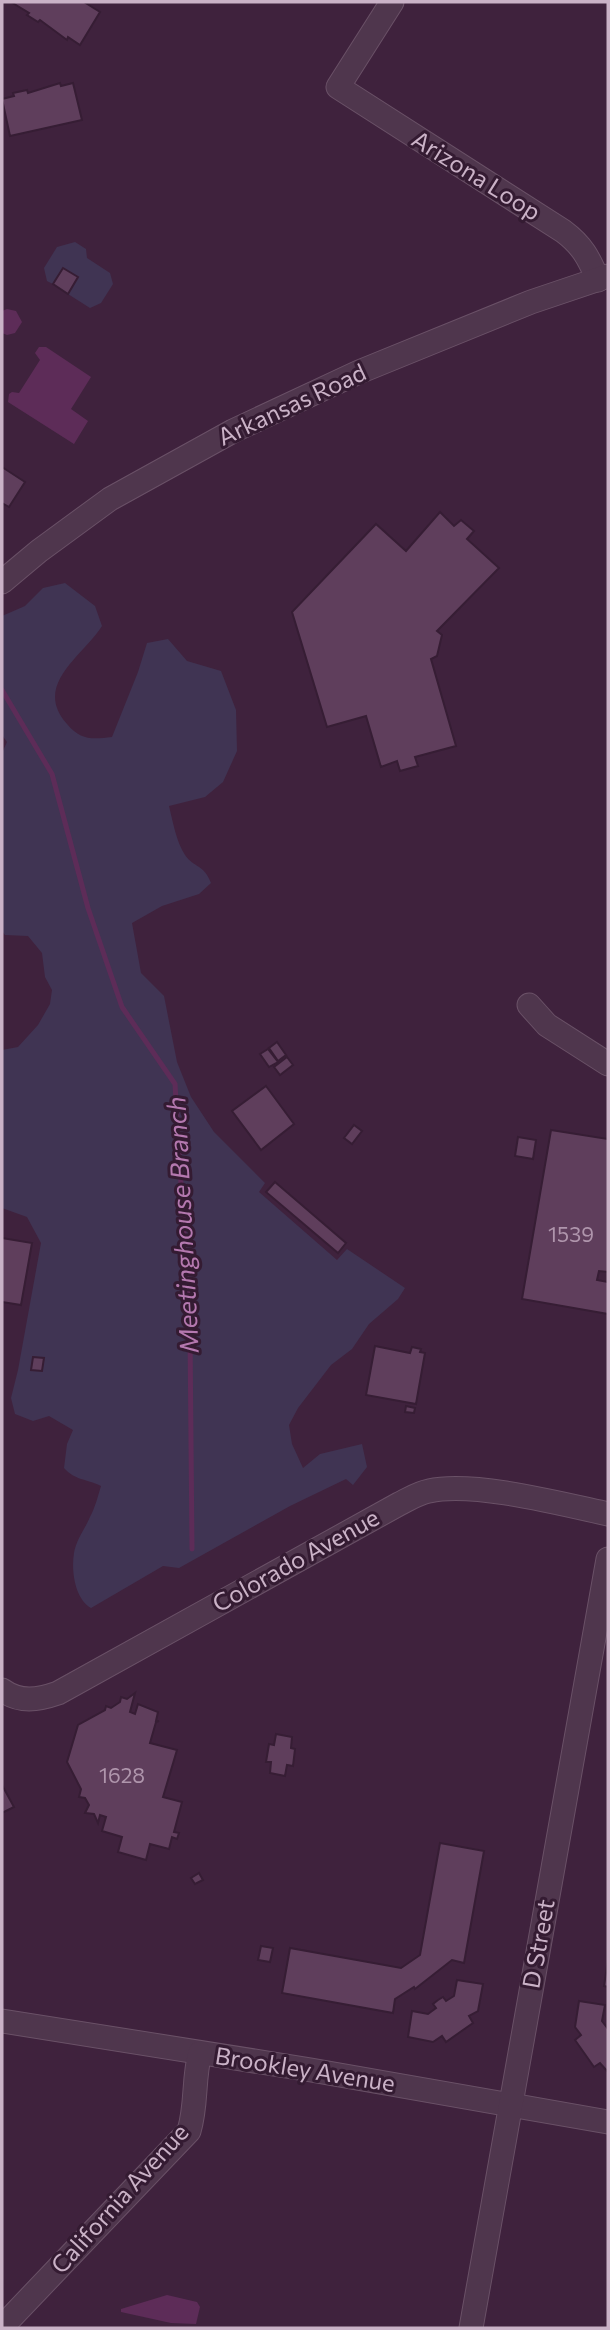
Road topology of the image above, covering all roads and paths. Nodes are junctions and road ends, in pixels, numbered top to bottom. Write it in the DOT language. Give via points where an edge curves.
graph roads {
  1 [pos="392,2"];
  2 [pos="603,278"];
  3 [pos="2,582"];
  4 [pos="529,1004"];
  5 [pos="608,1064"];
  6 [pos="608,1514"];
  7 [pos="608,1559"];
  8 [pos="2,1690"];
  9 [pos="2,2021"];
  10 [pos="200,2053"];
  11 [pos="510,2105"];
  12 [pos="608,2122"];
  13 [pos="2,2327"];
  14 [pos="471,2328"];
  1 -- 2 [label="street, Arizona Loop" via="338,87 563,231 579,243"];
  2 -- 3 [label="street, Arkansas Road" via="359,372 233,431 110,499"];
  4 -- 5 [label="street" via="547,1024"];
  6 -- 8 [label="street, Colorado Avenue" via="469,1489 429,1491 58,1693 23,1700"];
  7 -- 11 [label="street, D Street"];
  9 -- 10 [label="street, Brookley Avenue"];
  10 -- 11 [label="street, Brookley Avenue"];
  10 -- 13 [label="street, California Avenue" via="189,2131"];
  11 -- 12 [label="street, Brookley Avenue"];
  11 -- 14 [label="street, D Street"];
}
